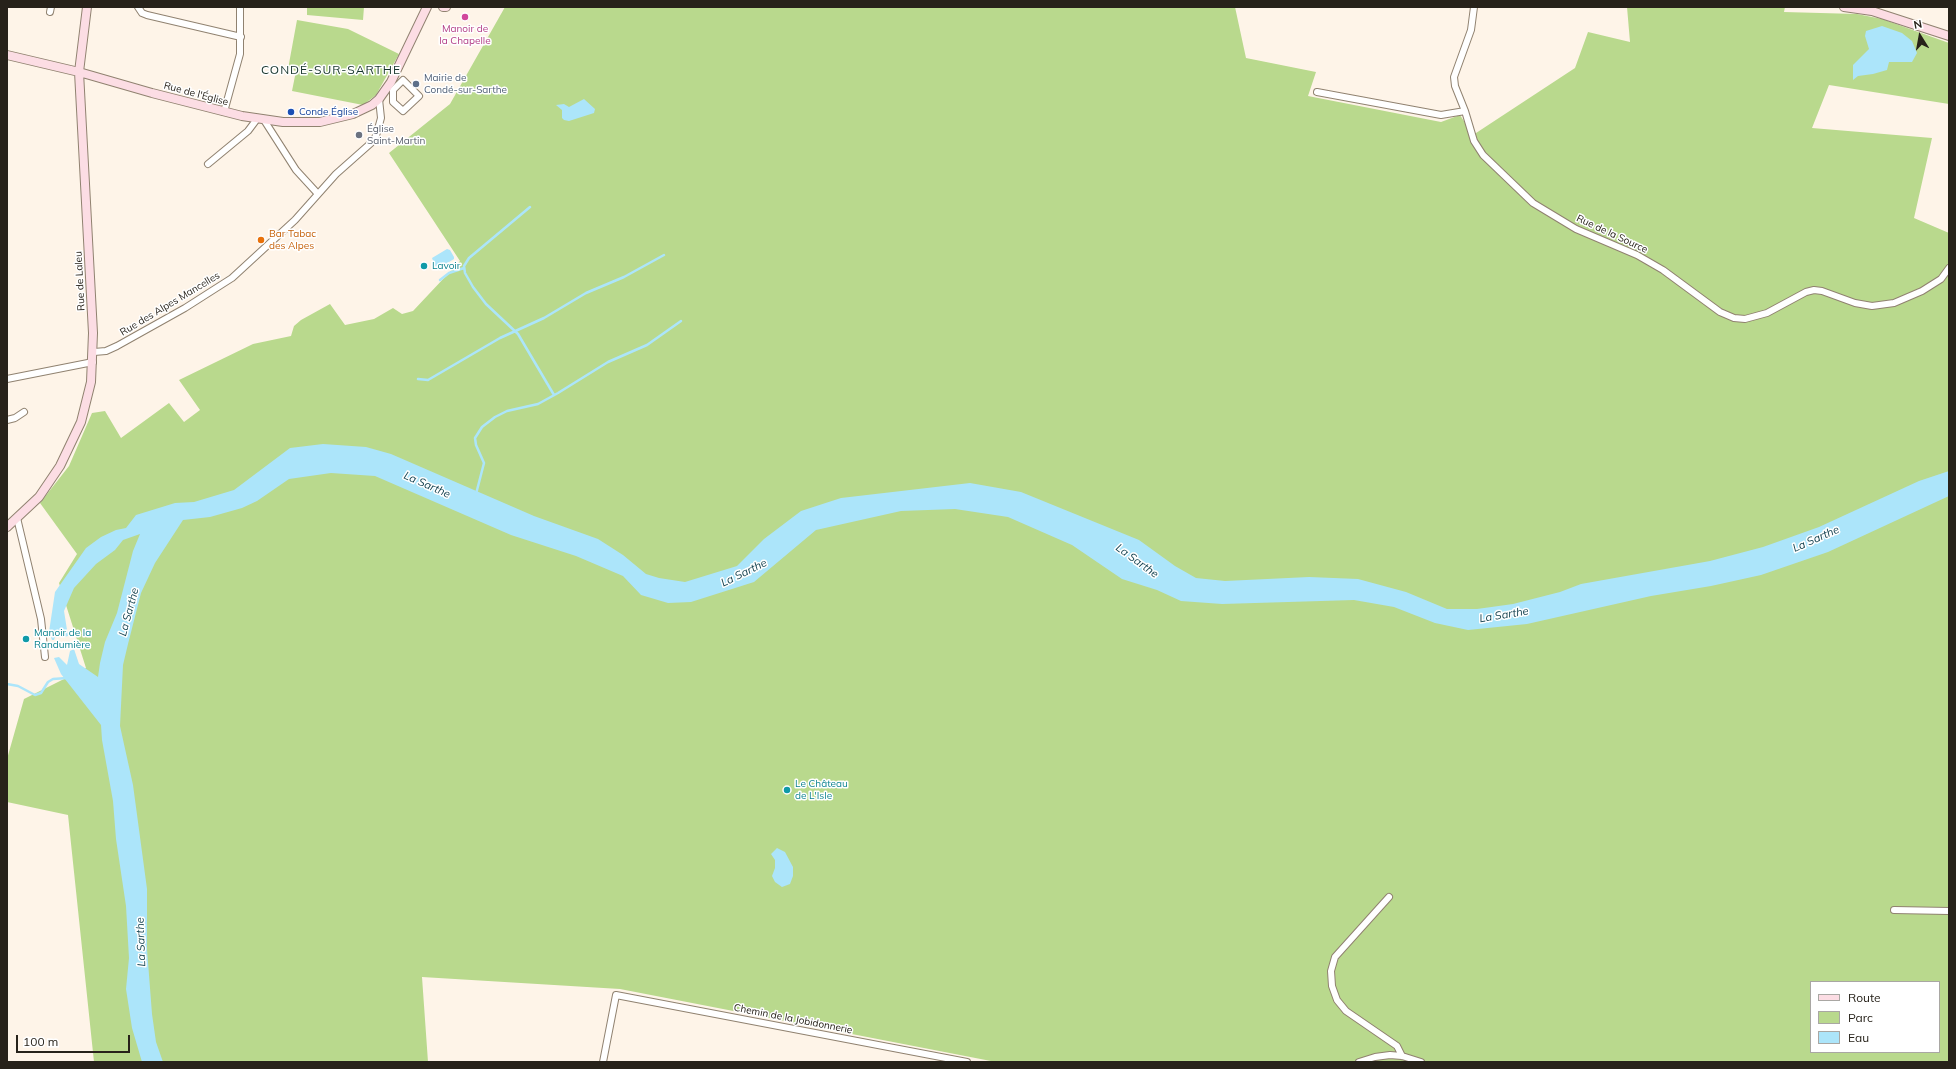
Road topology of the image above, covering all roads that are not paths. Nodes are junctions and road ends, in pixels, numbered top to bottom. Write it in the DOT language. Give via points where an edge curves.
graph roads {
  1 [pos="87,7"];
  2 [pos="138,7"];
  3 [pos="240,7"];
  4 [pos="427,7"];
  5 [pos="443,7"];
  6 [pos="446,7"];
  7 [pos="1474,7"];
  8 [pos="1844,7"];
  9 [pos="1949,36"];
  10 [pos="241,37"];
  11 [pos="7,56"];
  12 [pos="79,72"];
  13 [pos="392,90"];
  14 [pos="1317,92"];
  15 [pos="379,99"];
  16 [pos="1466,111"];
  17 [pos="224,112"];
  18 [pos="261,120"];
  19 [pos="208,164"];
  20 [pos="318,194"];
  21 [pos="1949,268"];
  22 [pos="94,352"];
  23 [pos="93,362"];
  24 [pos="7,379"];
  25 [pos="24,412"];
  26 [pos="7,420"];
  27 [pos="17,518"];
  28 [pos="7,527"];
  29 [pos="44,657"];
  30 [pos="1389,897"];
  31 [pos="1894,910"];
  32 [pos="1949,911"];
  33 [pos="1402,1056"];
  34 [pos="603,1062"];
  35 [pos="967,1062"];
  36 [pos="1359,1062"];
  37 [pos="1421,1062"];
  1 -- 12 [label="street, Rue de Laleu"];
  2 -- 10 [label="street" via="147,15"];
  3 -- 10 [label="street"];
  4 -- 15 [label="street, Rue de l'Église" via="391,82"];
  5 -- 6 [label="street"];
  7 -- 16 [label="street, Rue de la Source" via="1471,30 1454,77 1455,86"];
  8 -- 9 [label="street" via="1872,11"];
  10 -- 17 [label="street" via="240,54"];
  11 -- 12 [label="street, Rue de l'Église"];
  12 -- 17 [label="street, Rue de l'Église"];
  12 -- 22 [label="street, Rue de Laleu"];
  13 -- 13 [label="street" via="393,102 403,110 418,96 402,80"];
  14 -- 16 [label="street" via="1441,115"];
  15 -- 18 [label="street, Rue de l'Église" via="364,110 332,120 291,123"];
  15 -- 20 [label="street, Rue des Alpes Mancelles" via="381,118 376,136"];
  16 -- 21 [label="street, Rue de la Source" via="1474,141 1483,155 1533,203 1576,229 1637,255 1663,270 1720,312 1734,318 1745,319 1767,313 1814,290 1855,304 1872,306 1894,303 1922,291 1941,279"];
  17 -- 18 [label="street, Rue de l'Église"];
  18 -- 19 [label="street"];
  18 -- 20 [label="street" via="296,170"];
  20 -- 22 [label="street, Rue des Alpes Mancelles" via="295,220 232,278 117,346 106,351"];
  22 -- 23 [label="street, Rue de Laleu"];
  23 -- 24 [label="street"];
  23 -- 27 [label="street, Rue de Laleu" via="85,408 69,450 39,497"];
  25 -- 26 [label="street"];
  27 -- 28 [label="street, Rue de Laleu"];
  27 -- 29 [label="street" via="41,619"];
  30 -- 33 [label="street" via="1335,957 1331,970 1332,986 1337,1000 1346,1011 1397,1046"];
  31 -- 32 [label="street"];
  33 -- 36 [label="street" via="1375,1057"];
  33 -- 37 [label="street"];
  34 -- 35 [label="street, Chemin de la Jobidonnerie" via="616,996"];
}
